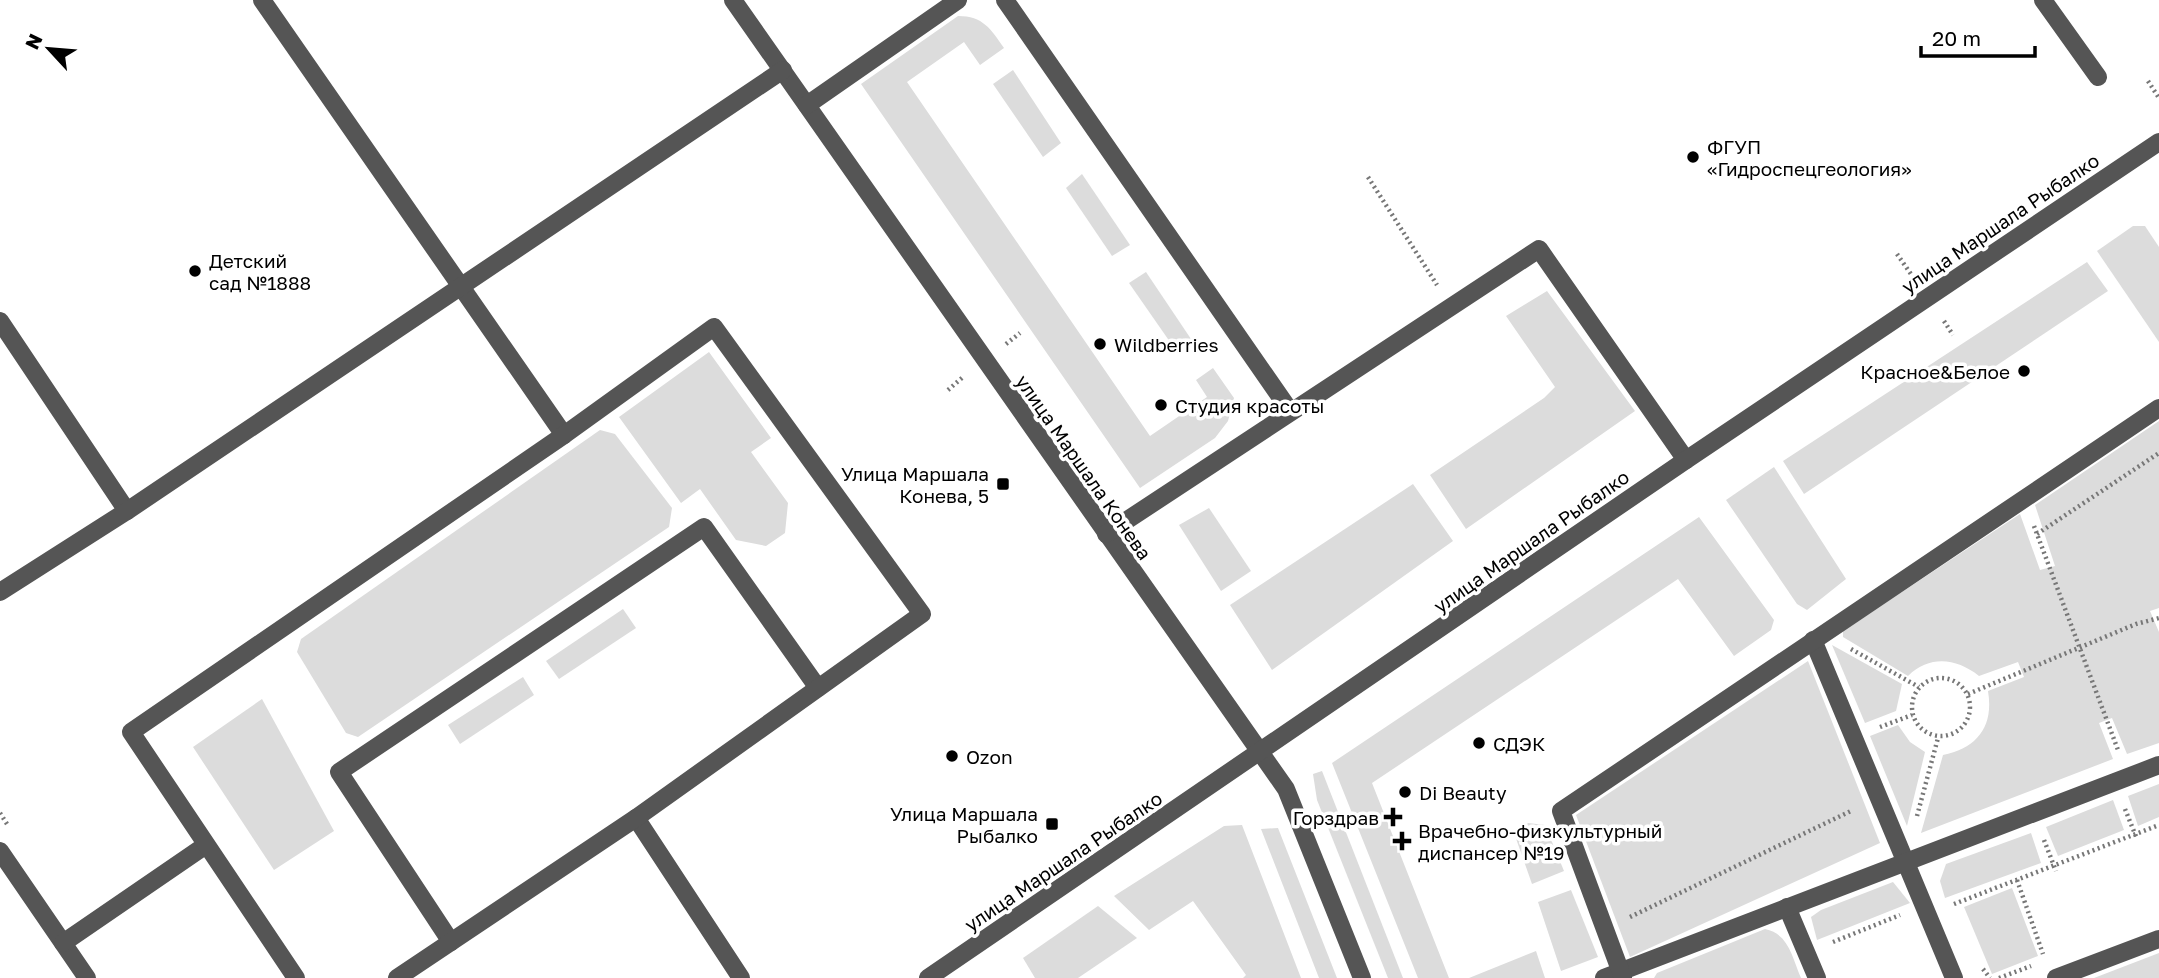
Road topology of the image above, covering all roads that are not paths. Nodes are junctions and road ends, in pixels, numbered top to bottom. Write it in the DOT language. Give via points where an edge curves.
graph roads {
  1 [pos="262,0"];
  2 [pos="733,0"];
  3 [pos="958,0"];
  4 [pos="1005,0"];
  5 [pos="2043,0"];
  6 [pos="783,71"];
  7 [pos="2098,77"];
  8 [pos="807,105"];
  9 [pos="2159,142"];
  10 [pos="463,285"];
  11 [pos="0,321"];
  12 [pos="2159,408"];
  13 [pos="1290,411"];
  14 [pos="564,435"];
  15 [pos="1686,460"];
  16 [pos="127,511"];
  17 [pos="1106,534"];
  18 [pos="0,592"];
  19 [pos="1818,637"];
  20 [pos="818,688"];
  21 [pos="1258,753"];
  22 [pos="2159,765"];
  23 [pos="635,818"];
  24 [pos="206,845"];
  25 [pos="0,850"];
  26 [pos="1905,861"];
  27 [pos="1787,907"];
  28 [pos="2159,939"];
  29 [pos="451,942"];
  30 [pos="63,943"];
  31 [pos="1616,976"];
  32 [pos="87,978"];
  33 [pos="296,978"];
  34 [pos="397,978"];
  35 [pos="741,978"];
  36 [pos="928,978"];
  37 [pos="1362,978"];
  38 [pos="1817,978"];
  39 [pos="1954,978"];
  40 [pos="2056,978"];
  1 -- 10 [label="street"];
  2 -- 6 [label="street, улица Маршала Конева"];
  3 -- 8 [label="street"];
  4 -- 13 [label="street"];
  5 -- 7 [label="street"];
  6 -- 8 [label="street, улица Маршала Конева"];
  6 -- 10 [label="street"];
  8 -- 17 [label="street, улица Маршала Конева"];
  9 -- 15 [label="street, улица Маршала Рыбалко"];
  10 -- 14 [label="street"];
  10 -- 16 [label="street"];
  11 -- 16 [label="street"];
  12 -- 19 [label="street"];
  13 -- 15 [label="street" via="1539,250"];
  13 -- 17 [label="street"];
  14 -- 20 [label="street" via="714,327 922,614"];
  14 -- 24 [label="street" via="131,732"];
  15 -- 21 [label="street, улица Маршала Рыбалко"];
  16 -- 18 [label="street"];
  17 -- 21 [label="street, улица Маршала Конева"];
  19 -- 26 [label="street"];
  19 -- 31 [label="street" via="1561,811 1605,929"];
  20 -- 23 [label="street"];
  20 -- 29 [label="street" via="704,527 339,772"];
  21 -- 36 [label="street, улица Маршала Рыбалко"];
  21 -- 37 [label="street, улица Маршала Конева" via="1286,789"];
  22 -- 26 [label="street"];
  23 -- 29 [label="street"];
  23 -- 35 [label="street"];
  24 -- 30 [label="street"];
  24 -- 33 [label="street"];
  25 -- 30 [label="street"];
  26 -- 27 [label="street"];
  26 -- 39 [label="street"];
  27 -- 31 [label="street"];
  27 -- 38 [label="street"];
  28 -- 40 [label="street"];
  29 -- 34 [label="street"];
  30 -- 32 [label="street"];
}
